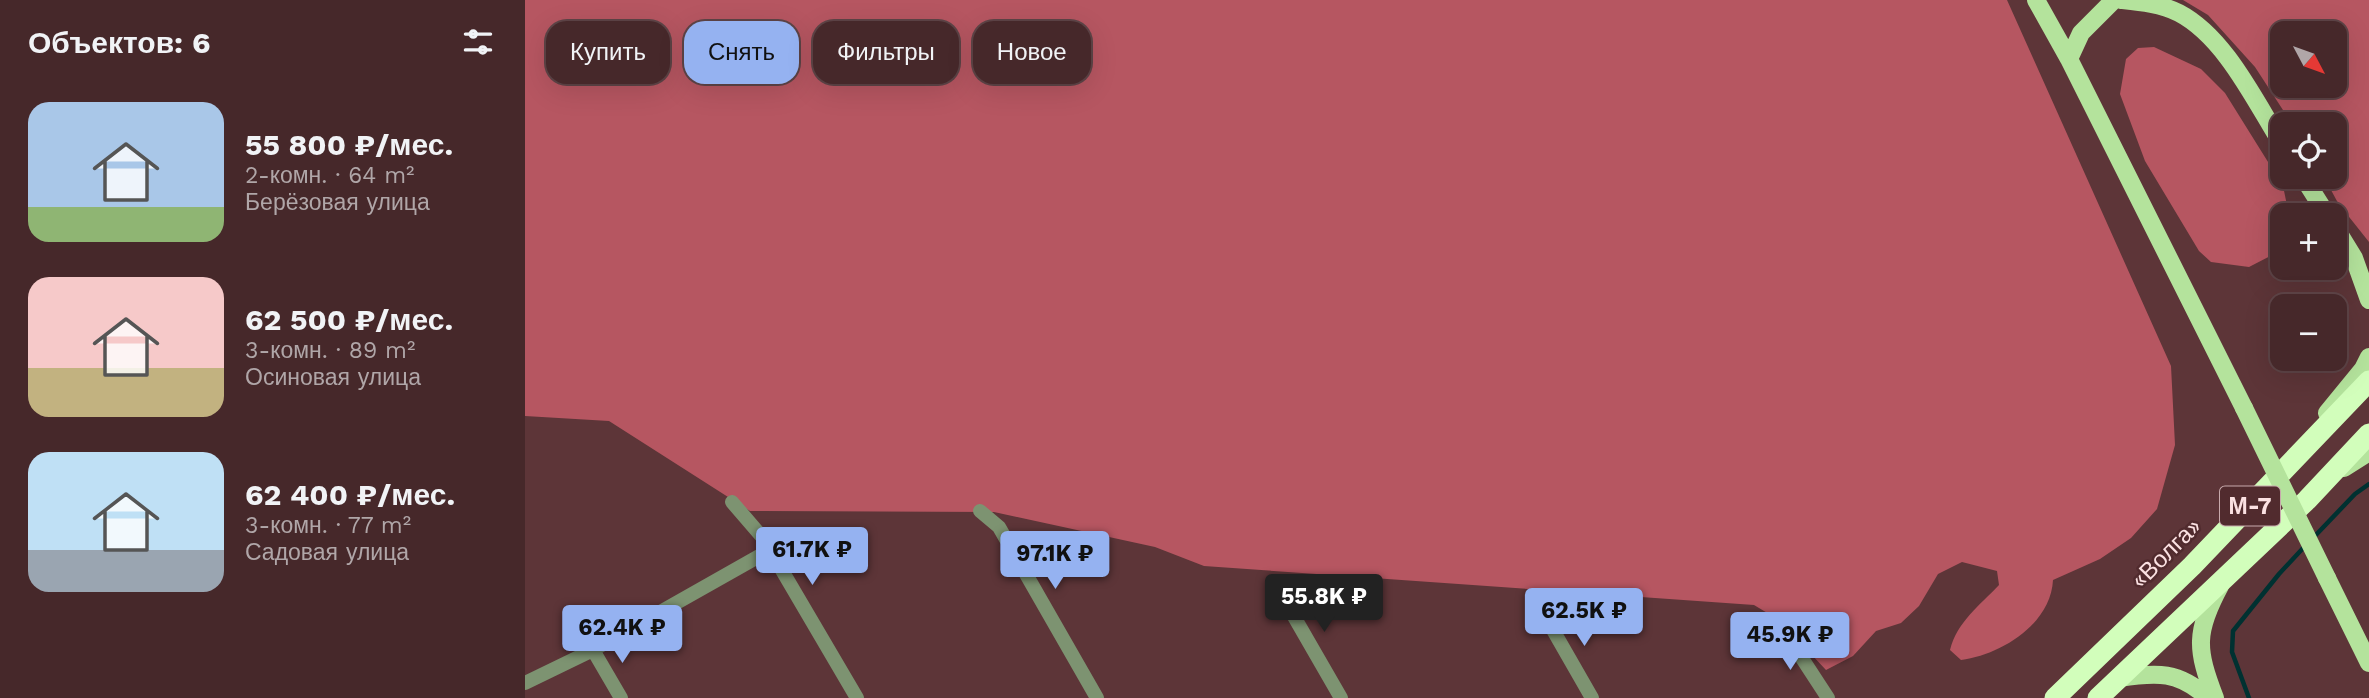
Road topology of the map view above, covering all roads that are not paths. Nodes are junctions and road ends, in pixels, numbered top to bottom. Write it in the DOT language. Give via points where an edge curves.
graph roads {
  1 [pos="2036,0"];
  2 [pos="2114,0"];
  3 [pos="2121,0"];
  4 [pos="2069,59"];
  5 [pos="2270,125"];
  6 [pos="2347,247"];
  7 [pos="2354,258"];
  8 [pos="2369,273"];
  9 [pos="2369,300"];
  10 [pos="2369,357"];
  11 [pos="2369,381"];
  12 [pos="2369,434"];
  13 [pos="2309,445"];
  14 [pos="2369,446"];
  15 [pos="2363,456"];
  16 [pos="2334,472"];
  17 [pos="732,502"];
  18 [pos="980,511"];
  19 [pos="770,550"];
  20 [pos="2224,579"];
  21 [pos="1277,587"];
  22 [pos="1545,616"];
  23 [pos="1780,626"];
  24 [pos="593,650"];
  25 [pos="2369,663"];
  26 [pos="2119,678"];
  27 [pos="525,683"];
  28 [pos="621,698"];
  29 [pos="857,698"];
  30 [pos="1097,698"];
  31 [pos="1341,698"];
  32 [pos="1592,698"];
  33 [pos="1828,698"];
  34 [pos="2055,698"];
  35 [pos="2098,698"];
  36 [pos="2208,698"];
  37 [pos="2215,698"];
  1 -- 4 [label="main road"];
  2 -- 4 [label="main road" via="2081,33"];
  3 -- 5 [label="main road" via="2179,13 2201,30 2227,57"];
  4 -- 25 [label="main road, bridge"];
  6 -- 7 [label="main road"];
  7 -- 8 [label="main road"];
  7 -- 9 [label="main road"];
  10 -- 13 [label="main road" via="2324,416"];
  11 -- 13 [label="highway, «Волга» / М-7"];
  12 -- 16 [label="highway, М-7"];
  13 -- 34 [label="highway, «Волга» / М-7"];
  14 -- 15 [label="main road"];
  15 -- 16 [label="main road"];
  16 -- 20 [label="highway, М-7"];
  17 -- 19 [label="street"];
  18 -- 30 [label="street" via="999,527"];
  19 -- 24 [label="street"];
  19 -- 29 [label="street"];
  20 -- 26 [label="highway, М-7"];
  20 -- 37 [label="main road" via="2200,639"];
  21 -- 31 [label="street"];
  22 -- 32 [label="street"];
  23 -- 33 [label="street"];
  24 -- 27 [label="street"];
  24 -- 28 [label="street"];
  26 -- 35 [label="highway, М-7"];
  26 -- 36 [label="main road" via="2178,677"];
}
